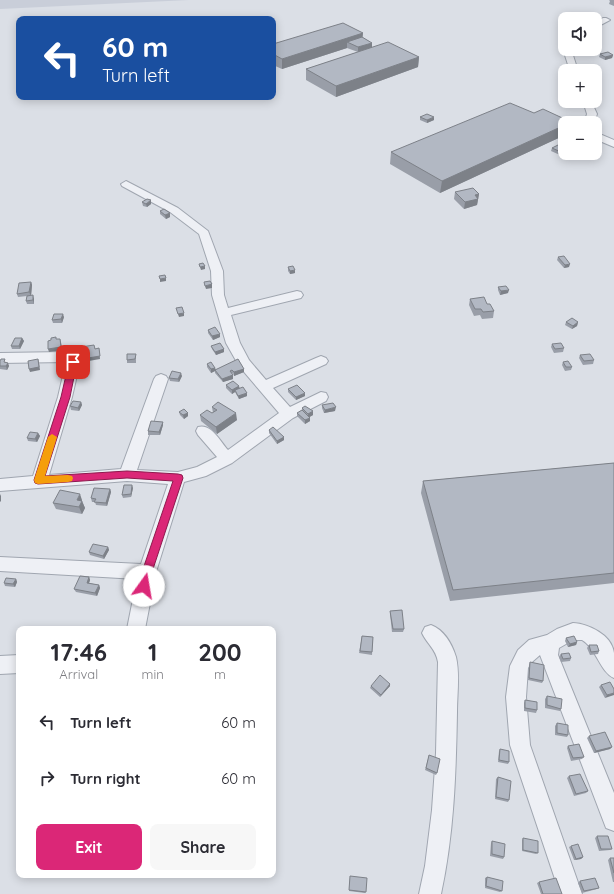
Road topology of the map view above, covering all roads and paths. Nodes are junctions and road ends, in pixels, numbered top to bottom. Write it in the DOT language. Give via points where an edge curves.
graph roads {
  1 [pos="606,20"];
  2 [pos="602,22"];
  3 [pos="602,138"];
  4 [pos="614,144"];
  5 [pos="126,184"];
  6 [pos="297,295"];
  7 [pos="224,313"];
  8 [pos="0,358"];
  9 [pos="321,361"];
  10 [pos="161,379"];
  11 [pos="265,386"];
  12 [pos="321,397"];
  13 [pos="288,414"];
  14 [pos="203,430"];
  15 [pos="227,459"];
  16 [pos="127,475"];
  17 [pos="178,478"];
  18 [pos="38,480"];
  19 [pos="0,485"];
  20 [pos="0,564"];
  21 [pos="147,572"];
  22 [pos="137,626"];
  23 [pos="432,633"];
  24 [pos="551,643"];
  25 [pos="16,664"];
  26 [pos="0,666"];
  27 [pos="614,669"];
  28 [pos="614,820"];
  29 [pos="430,894"];
  30 [pos="571,894"];
  1 -- 2 [label="street"];
  3 -- 4 [label="street"];
  5 -- 7 [label="street" via="174,210 204,233 217,271 218,295"];
  6 -- 7 [label="street"];
  7 -- 11 [label="street" via="233,343 244,363"];
  8 -- 18 [label="street" via="65,357 71,358 73,362 65,397"];
  9 -- 11 [label="street"];
  10 -- 16 [label="street"];
  11 -- 13 [label="street"];
  12 -- 13 [label="street"];
  13 -- 15 [label="street"];
  14 -- 15 [label="street"];
  15 -- 17 [label="street" via="201,472"];
  16 -- 17 [label="street"];
  16 -- 18 [label="street"];
  17 -- 21 [label="street"];
  18 -- 19 [label="street"];
  20 -- 21 [label="street"];
  21 -- 22 [label="street"];
  23 -- 29 [label="street" via="445,650 448,667 442,827"];
  24 -- 27 [label="street" via="575,631 587,634 601,645"];
  24 -- 28 [label="street" via="549,655"];
  24 -- 30 [label="street" via="536,646 525,656 519,666 516,697 520,745"];
  25 -- 26 [label="street"];
}
